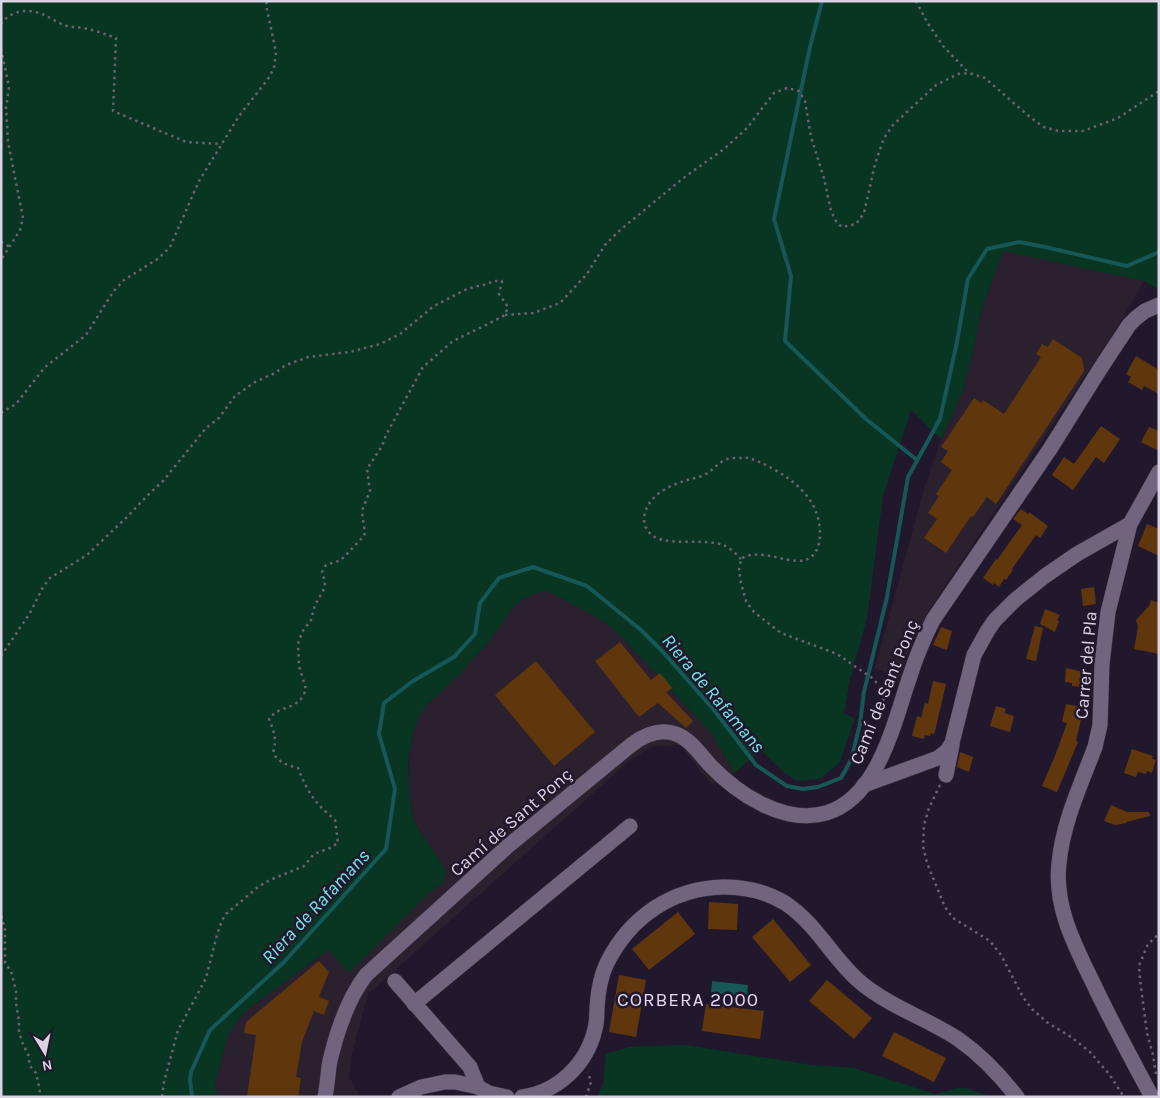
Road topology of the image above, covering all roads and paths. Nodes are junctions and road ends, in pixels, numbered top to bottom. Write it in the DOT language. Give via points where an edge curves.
graph roads {
  1 [pos="267,1"];
  2 [pos="916,1"];
  3 [pos="1,24"];
  4 [pos="1,49"];
  5 [pos="969,73"];
  6 [pos="1159,91"];
  7 [pos="222,144"];
  8 [pos="1,242"];
  9 [pos="10,247"];
  10 [pos="1,260"];
  11 [pos="1159,305"];
  12 [pos="505,315"];
  13 [pos="1,413"];
  14 [pos="1159,472"];
  15 [pos="1130,524"];
  16 [pos="741,559"];
  17 [pos="1,656"];
  18 [pos="892,730"];
  19 [pos="952,743"];
  20 [pos="946,775"];
  21 [pos="864,785"];
  22 [pos="630,826"];
  23 [pos="1,916"];
  24 [pos="1159,934"];
  25 [pos="395,982"];
  26 [pos="414,1004"];
  27 [pos="456,1051"];
  28 [pos="583,1059"];
  29 [pos="1157,1078"];
  30 [pos="455,1082"];
  31 [pos="478,1087"];
  32 [pos="326,1090"];
  33 [pos="39,1097"];
  34 [pos="162,1097"];
  35 [pos="339,1097"];
  36 [pos="400,1097"];
  37 [pos="507,1097"];
  38 [pos="522,1097"];
  39 [pos="586,1097"];
  40 [pos="1017,1097"];
  41 [pos="1124,1097"];
  42 [pos="1152,1097"];
  1 -- 7 [label="path" via="276,52 274,68"];
  2 -- 5 [label="path" via="943,46"];
  3 -- 7 [label="path" via="10,14 34,11 62,24 116,38 113,111 186,142"];
  4 -- 9 [label="path" via="9,86 6,108 8,142 23,218"];
  5 -- 6 [label="path" via="986,78 1030,118 1058,131 1083,131 1118,118"];
  5 -- 12 [label="path" via="958,74 936,85 893,124 875,164 864,214 856,224 842,226 831,212 811,137 806,101 799,90 787,88 774,93 724,150 618,231 604,245 587,274 560,303 533,312"];
  7 -- 13 [label="path" via="199,181 170,247 159,258 124,280 86,335 45,367 16,404"];
  8 -- 9 [label="path"];
  9 -- 10 [label="path"];
  11 -- 18 [label="street, Camí de Sant Ponç" via="1145,311 1129,325 1050,449 933,620"];
  12 -- 17 [label="path" via="508,307 498,294 502,282 494,281 434,306 400,334 380,344 350,352 308,356 255,382 236,396 163,480 97,547 50,578"];
  12 -- 34 [label="path" via="453,340 423,367 368,469 370,491 362,513 364,536 341,560 326,565 322,572 324,589 298,644 306,688 301,699 272,713 269,719 276,742 273,753 278,760 298,768 320,807 335,820 338,843 314,854 304,866 258,887 226,914 206,978 178,1030"];
  14 -- 15 [label="street, Carrer del Pla"];
  15 -- 19 [label="street" via="1045,576 995,620 974,655"];
  15 -- 42 [label="street, Carrer del Pla" via="1108,612 1100,725 1065,829 1058,881 1066,926"];
  16 -- 16 [label="path" via="754,554 805,560 817,549 818,517 807,496 789,478 751,458 726,459 704,475 673,485 654,496 649,503 644,517 645,527 656,538 721,544"];
  16 -- 18 [label="path" via="740,583 754,612 781,633 837,654 878,682"];
  18 -- 21 [label="street, Camí de Sant Ponç" via="878,764"];
  19 -- 20 [label="street"];
  19 -- 21 [label="street" via="938,758"];
  20 -- 41 [label="path" via="929,808 923,835 927,863 945,907 953,918 990,941 1032,1009 1090,1052"];
  21 -- 32 [label="street, Camí de Sant Ponç" via="845,804 826,812 802,816 788,814 757,802 741,791 678,734 661,732 645,736 508,846 366,975 343,1018 332,1052"];
  22 -- 26 [label="street"];
  23 -- 33 [label="path" via="5,928 5,963 11,970 16,991 19,1031 30,1066 36,1074"];
  24 -- 29 [label="path" via="1148,944 1139,966 1147,1033"];
  25 -- 26 [label="street"];
  26 -- 27 [label="street"];
  27 -- 30 [label="street" via="458,1077"];
  27 -- 31 [label="street" via="470,1067"];
  28 -- 38 [label="street" via="551,1088"];
  28 -- 39 [label="path" via="591,1082"];
  28 -- 40 [label="street" via="596,1028 599,987 606,965 621,938 648,912 679,895 711,888 741,888 794,909 859,981 881,998 956,1038 1002,1078"];
  30 -- 31 [label="street"];
  30 -- 36 [label="street" via="421,1087"];
  31 -- 37 [label="street"];
  32 -- 35 [label="street"];
}
